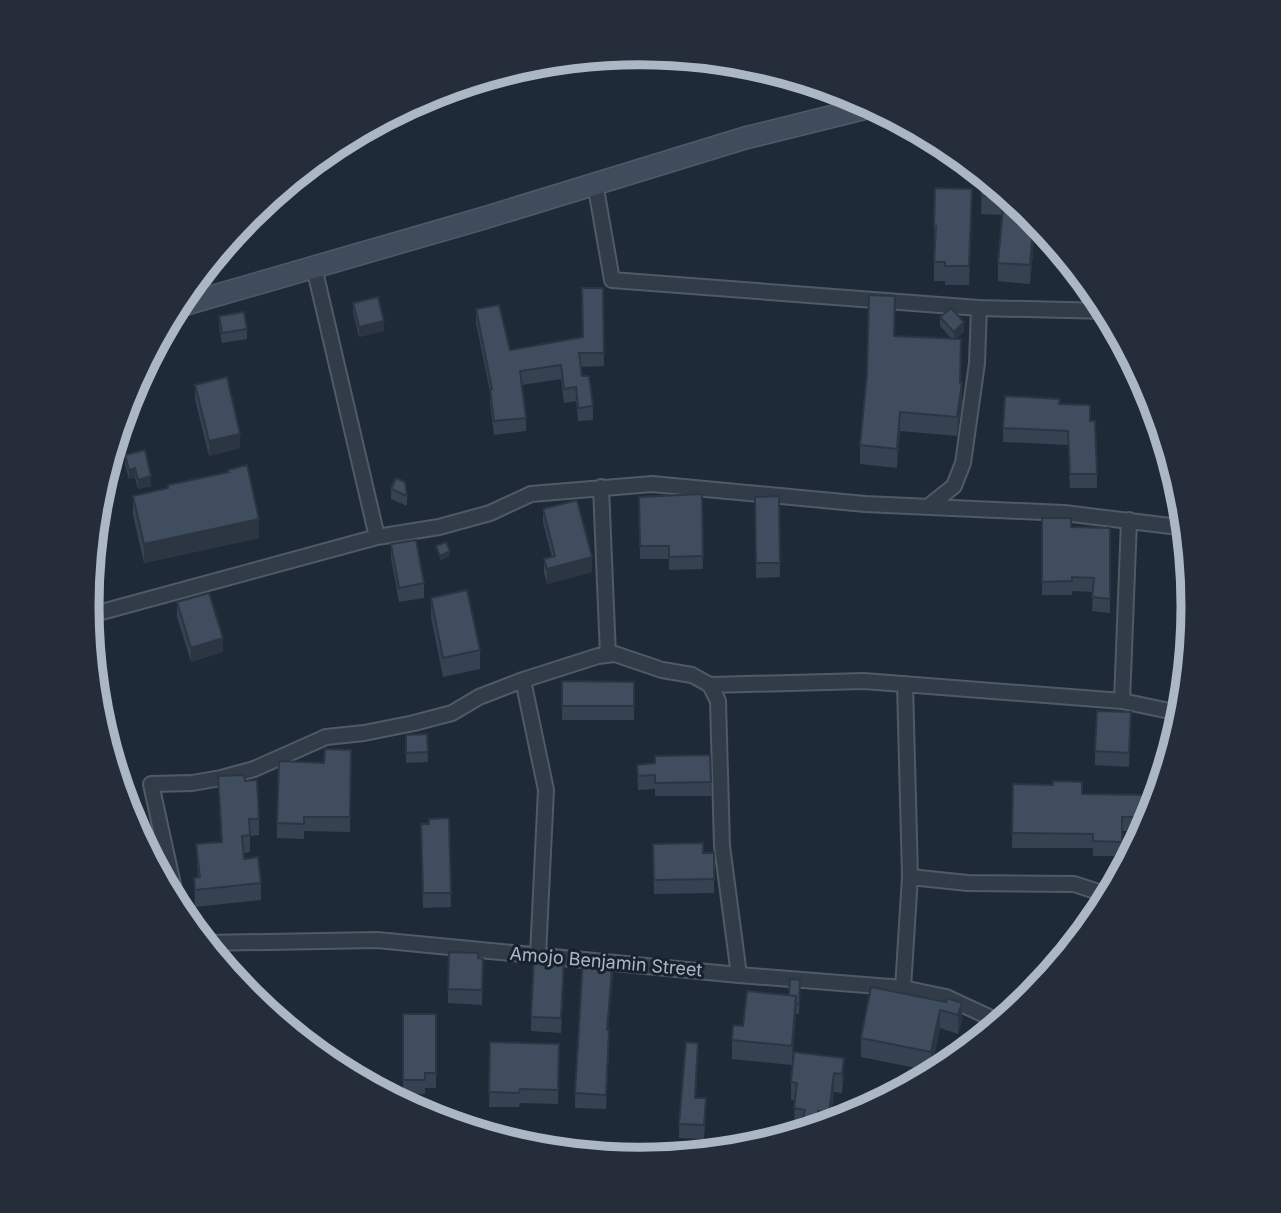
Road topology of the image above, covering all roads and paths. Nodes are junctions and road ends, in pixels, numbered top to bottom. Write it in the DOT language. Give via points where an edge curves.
graph roads {
  1 [pos="857,110"];
  2 [pos="595,183"];
  3 [pos="314,267"];
  4 [pos="193,302"];
  5 [pos="979,308"];
  6 [pos="1094,311"];
  7 [pos="601,487"];
  8 [pos="929,506"];
  9 [pos="1129,520"];
  10 [pos="1176,527"];
  11 [pos="377,537"];
  12 [pos="99,613"];
  13 [pos="608,655"];
  14 [pos="523,680"];
  15 [pos="905,684"];
  16 [pos="710,685"];
  17 [pos="1122,701"];
  18 [pos="1172,712"];
  19 [pos="910,877"];
  20 [pos="172,878"];
  21 [pos="1100,892"];
  22 [pos="216,943"];
  23 [pos="538,955"];
  24 [pos="739,975"];
  25 [pos="903,988"];
  26 [pos="992,1018"];
  1 -- 2 [label="street"];
  2 -- 3 [label="street"];
  2 -- 5 [label="street" via="612,280"];
  3 -- 4 [label="street"];
  3 -- 11 [label="street"];
  5 -- 6 [label="street"];
  5 -- 8 [label="street" via="978,363 963,463 954,486"];
  7 -- 8 [label="street" via="652,484 768,497"];
  7 -- 11 [label="street" via="531,494 477,517"];
  7 -- 13 [label="street"];
  8 -- 9 [label="street"];
  9 -- 10 [label="street"];
  9 -- 17 [label="street"];
  11 -- 12 [label="street"];
  13 -- 14 [label="street"];
  13 -- 16 [label="street" via="692,675"];
  14 -- 20 [label="street" via="452,713 327,737 254,769 192,783 151,784"];
  14 -- 23 [label="street" via="546,790"];
  15 -- 16 [label="street"];
  15 -- 17 [label="street"];
  15 -- 19 [label="street"];
  16 -- 24 [label="street" via="718,701 722,846"];
  17 -- 18 [label="street"];
  19 -- 21 [label="street" via="968,883 1074,884"];
  19 -- 25 [label="street"];
  22 -- 23 [label="street, Amojo Benjamin Street" via="377,940"];
  23 -- 24 [label="street, Amojo Benjamin Street"];
  24 -- 25 [label="street, Amojo Benjamin Street"];
  25 -- 26 [label="street, Amojo Benjamin Street" via="946,997"];
}
